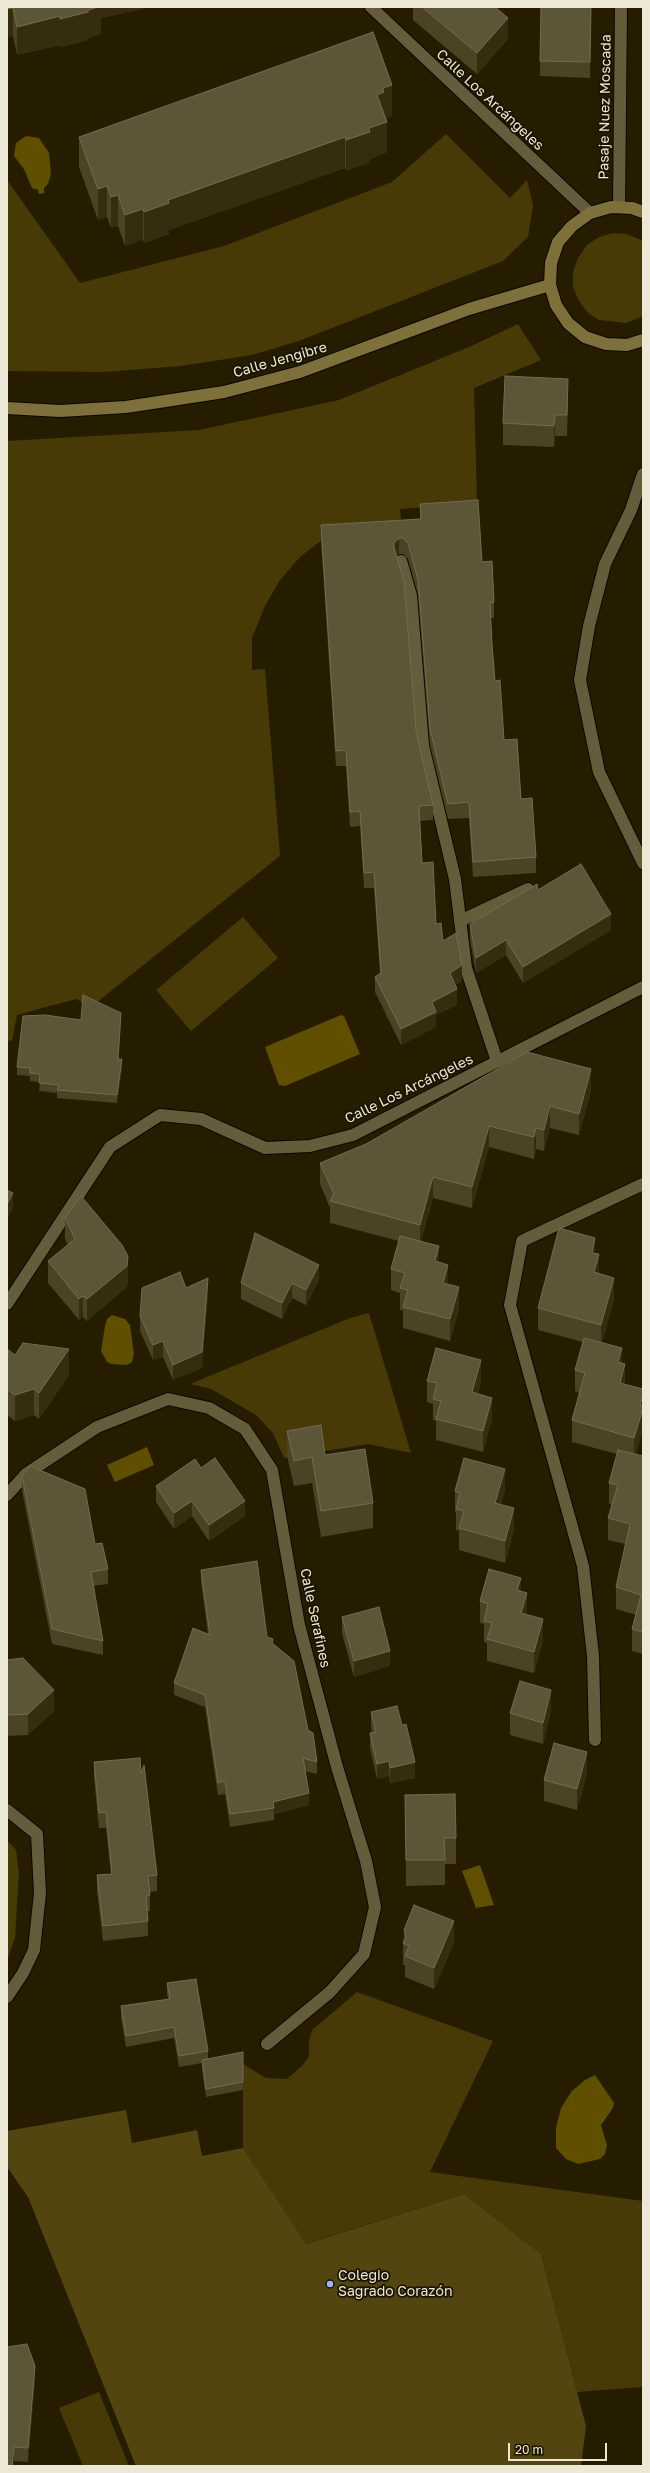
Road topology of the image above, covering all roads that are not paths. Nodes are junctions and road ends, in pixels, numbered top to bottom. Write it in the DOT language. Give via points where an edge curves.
graph roads {
  1 [pos="371,7"];
  2 [pos="621,7"];
  3 [pos="619,207"];
  4 [pos="643,212"];
  5 [pos="590,214"];
  6 [pos="550,285"];
  7 [pos="643,340"];
  8 [pos="7,408"];
  9 [pos="643,474"];
  10 [pos="401,560"];
  11 [pos="643,863"];
  12 [pos="528,889"];
  13 [pos="460,921"];
  14 [pos="643,987"];
  15 [pos="497,1062"];
  16 [pos="643,1184"];
  17 [pos="7,1304"];
  18 [pos="7,1495"];
  19 [pos="596,1740"];
  20 [pos="7,1810"];
  21 [pos="7,1997"];
  22 [pos="267,2044"];
  1 -- 5 [label="street, Calle Los Arcángeles"];
  2 -- 3 [label="street, Pasaje Nuez Moscada"];
  3 -- 4 [label="main road"];
  3 -- 5 [label="main road"];
  5 -- 6 [label="main road" via="572,226 558,242 551,263"];
  6 -- 7 [label="main road" via="556,305 568,323 585,336 606,344 628,345"];
  6 -- 8 [label="main road, Calle Jengibre" via="469,310 300,372 224,392 126,407 60,411"];
  9 -- 11 [label="street" via="631,510 605,564 589,626 580,680 599,772"];
  10 -- 13 [label="street" via="411,596 423,746 455,879"];
  12 -- 13 [label="street"];
  13 -- 15 [label="street" via="466,968"];
  14 -- 15 [label="street, Calle Los Arcángeles"];
  15 -- 17 [label="street, Calle Los Arcángeles" via="353,1135 310,1146 265,1148 201,1119 160,1115 110,1147"];
  16 -- 19 [label="street" via="522,1241 510,1305 583,1566 593,1656"];
  18 -- 22 [label="street, Calle Serafines" via="26,1474 97,1427 168,1399 209,1408 245,1429 272,1470 299,1625 366,1861 375,1907 364,1954 330,1992"];
  20 -- 21 [label="street" via="37,1834 40,1893 34,1950 24,1973"];
}
